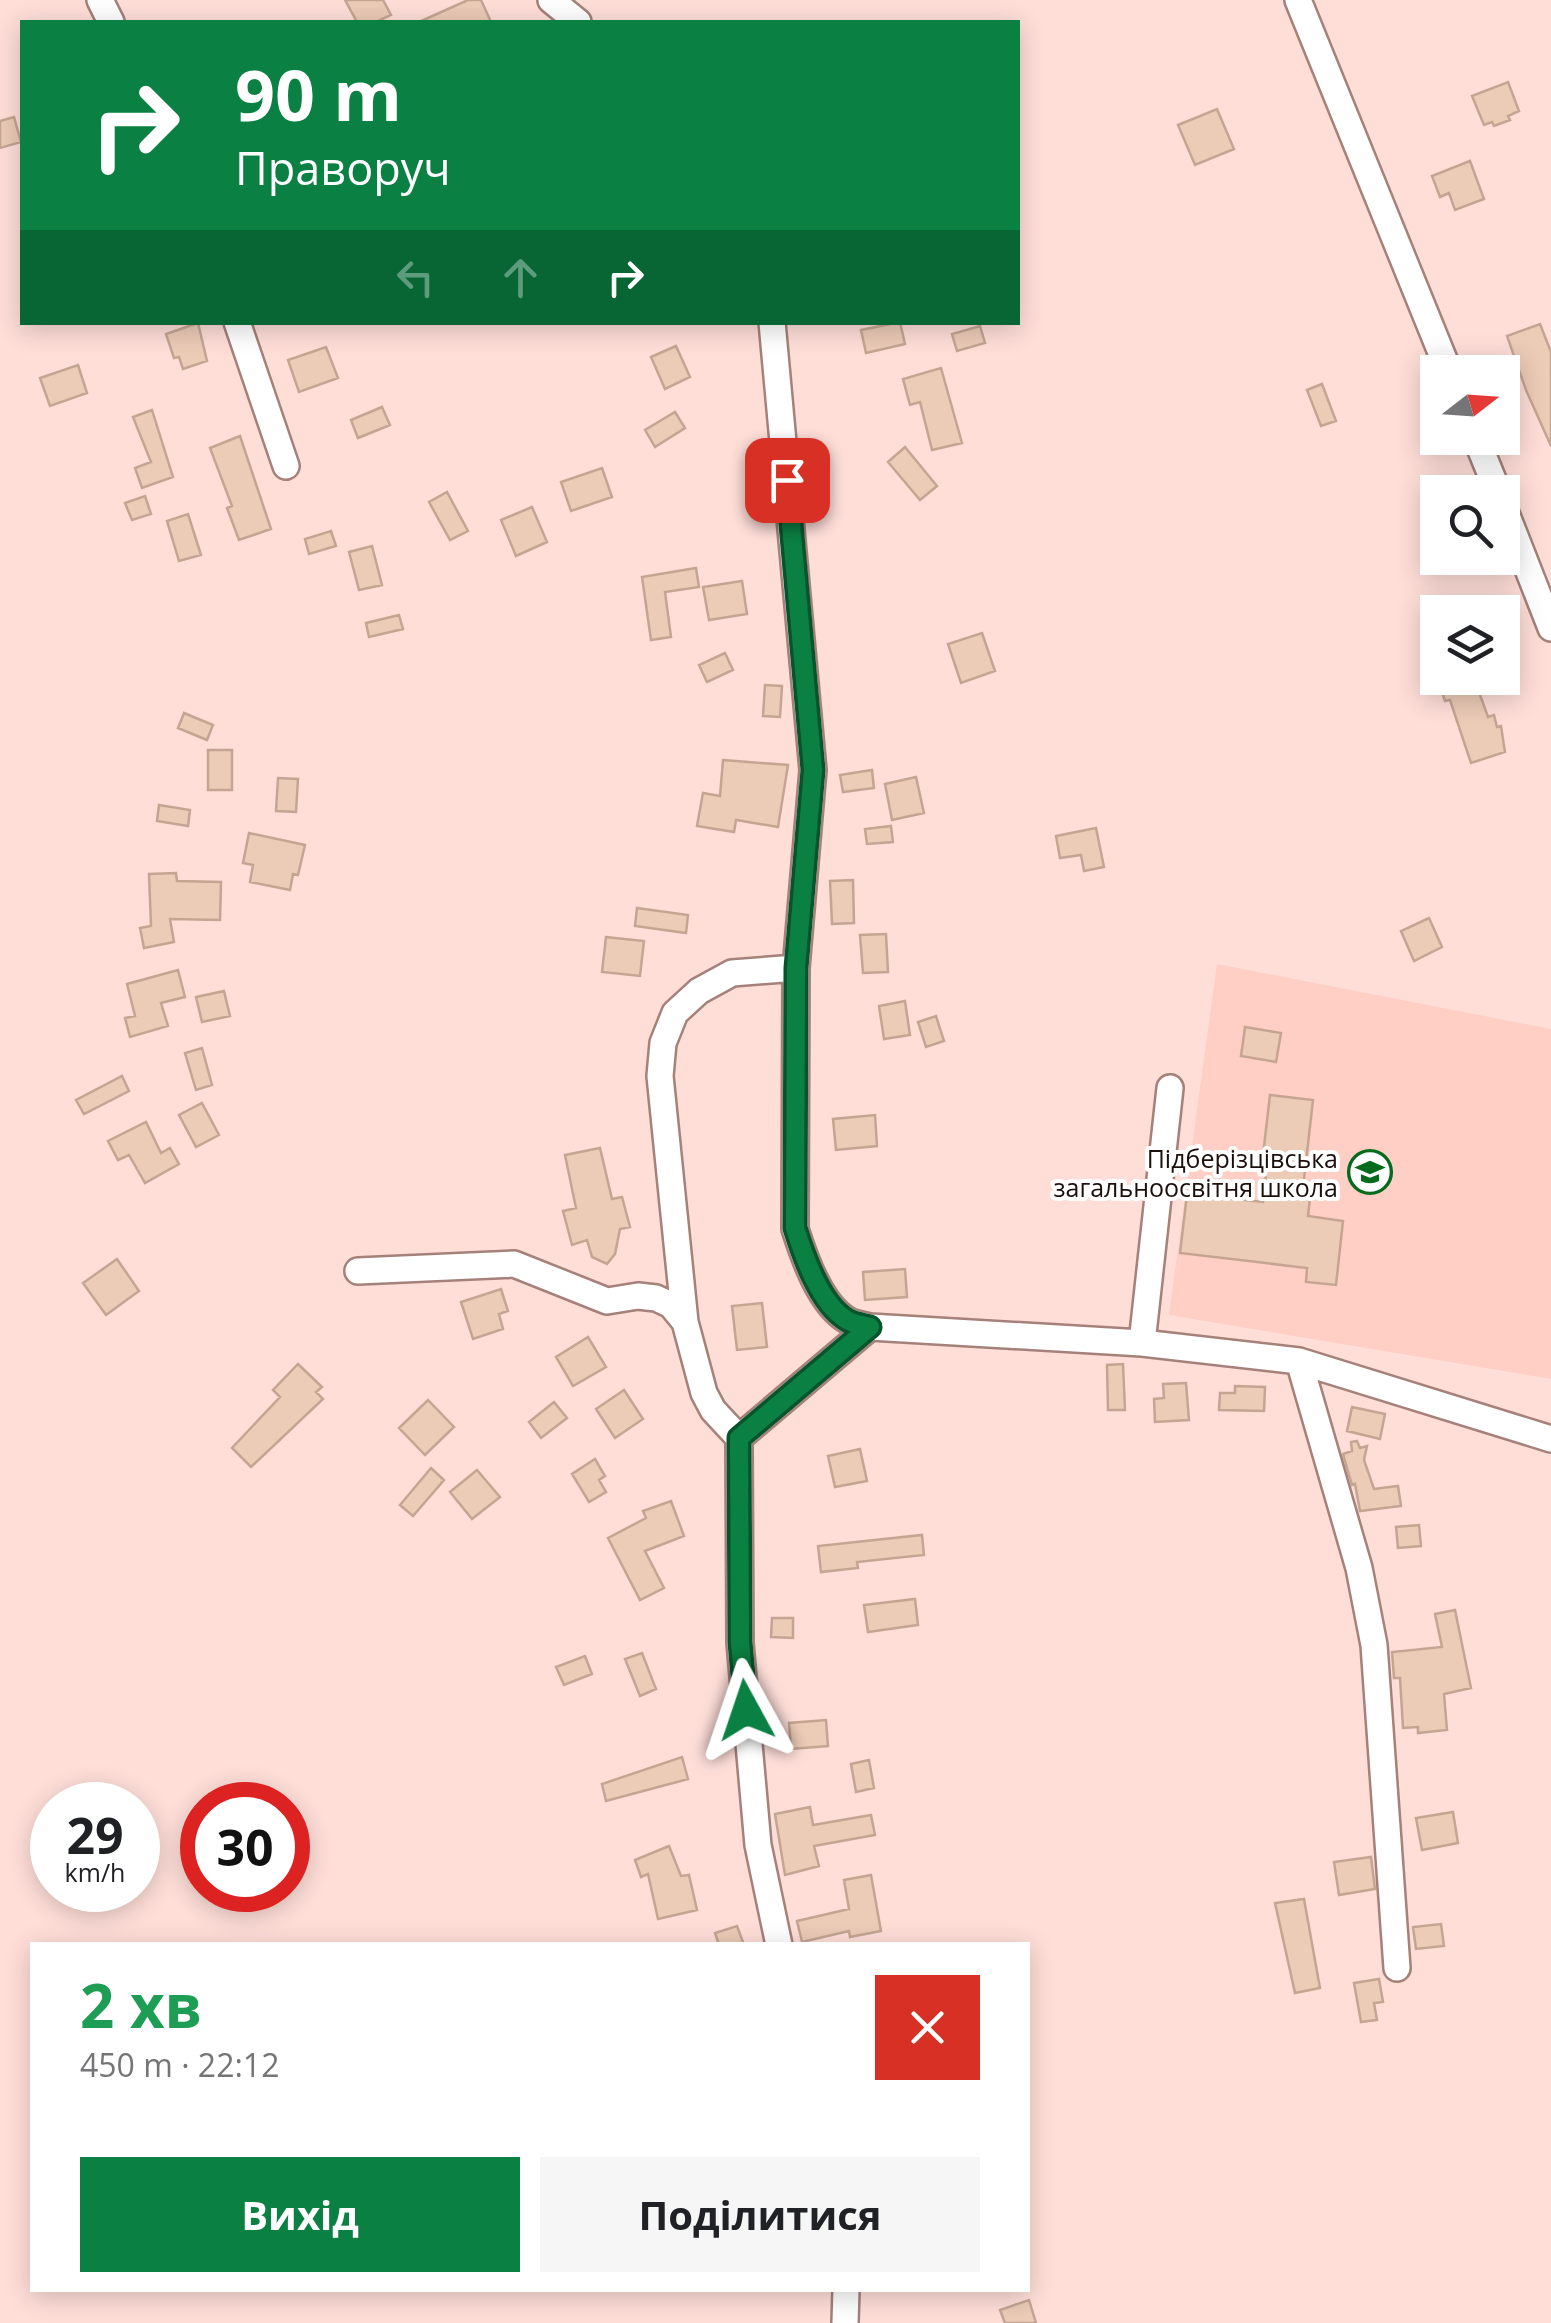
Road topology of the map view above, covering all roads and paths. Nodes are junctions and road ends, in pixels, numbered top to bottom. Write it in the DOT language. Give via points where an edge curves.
graph roads {
  1 [pos="551,0"];
  2 [pos="1298,0"];
  3 [pos="576,20"];
  4 [pos="238,325"];
  5 [pos="772,325"];
  6 [pos="1443,355"];
  7 [pos="286,466"];
  8 [pos="1520,549"];
  9 [pos="1551,628"];
  10 [pos="796,968"];
  11 [pos="1170,1088"];
  12 [pos="358,1270"];
  13 [pos="685,1322"];
  14 [pos="870,1327"];
  15 [pos="1142,1342"];
  16 [pos="1299,1361"];
  17 [pos="739,1438"];
  18 [pos="1551,1440"];
  19 [pos="778,1942"];
  20 [pos="1397,1968"];
  21 [pos="846,2292"];
  22 [pos="844,2323"];
  1 -- 3 [label="street"];
  2 -- 6 [label="street"];
  4 -- 7 [label="street"];
  5 -- 10 [label="street" via="813,770"];
  8 -- 9 [label="street"];
  10 -- 13 [label="street" via="732,974 699,991 675,1013 663,1044 660,1076"];
  10 -- 14 [label="street" via="795,1228 826,1296 846,1320"];
  11 -- 15 [label="street"];
  12 -- 13 [label="street" via="514,1264 607,1301 656,1298"];
  13 -- 17 [label="street" via="704,1393"];
  14 -- 15 [label="street"];
  14 -- 17 [label="street"];
  15 -- 16 [label="street"];
  16 -- 18 [label="street"];
  16 -- 20 [label="street" via="1360,1568 1374,1645"];
  17 -- 19 [label="street" via="740,1642 758,1845"];
  21 -- 22 [label="street"];
}
